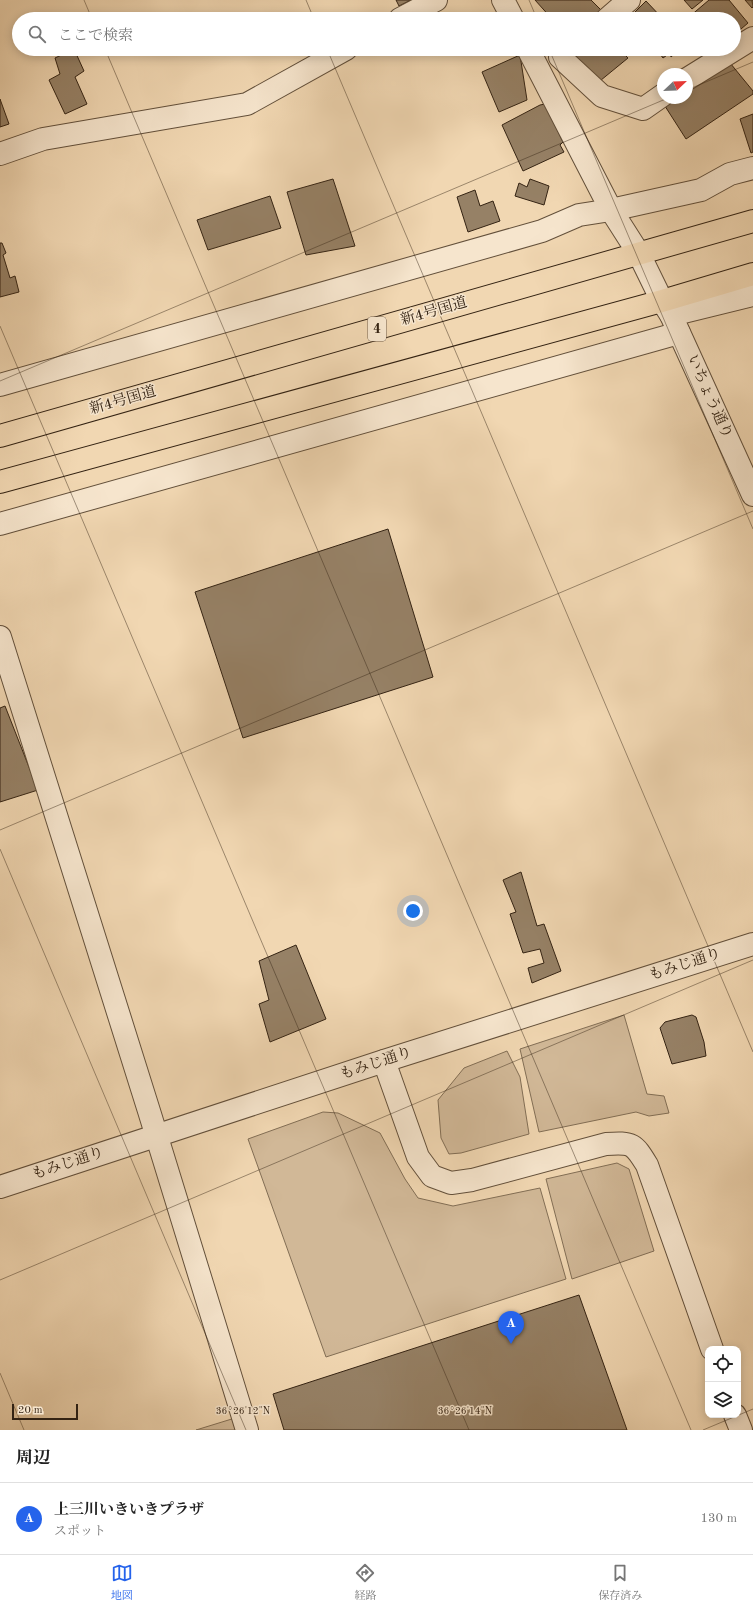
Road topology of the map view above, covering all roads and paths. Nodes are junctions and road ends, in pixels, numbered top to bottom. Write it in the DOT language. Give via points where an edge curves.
graph roads {
  1 [pos="436,0"];
  2 [pos="503,0"];
  3 [pos="629,0"];
  4 [pos="413,12"];
  5 [pos="509,12"];
  6 [pos="615,12"];
  7 [pos="753,38"];
  8 [pos="741,46"];
  9 [pos="333,56"];
  10 [pos="532,56"];
  11 [pos="561,56"];
  12 [pos="569,56"];
  13 [pos="725,56"];
  14 [pos="539,70"];
  15 [pos="693,76"];
  16 [pos="657,99"];
  17 [pos="0,154"];
  18 [pos="753,168"];
  19 [pos="611,210"];
  20 [pos="753,221"];
  21 [pos="639,254"];
  22 [pos="753,274"];
  23 [pos="753,295"];
  24 [pos="671,316"];
  25 [pos="0,385"];
  26 [pos="0,436"];
  27 [pos="0,482"];
  28 [pos="753,496"];
  29 [pos="0,524"];
  30 [pos="0,637"];
  31 [pos="753,944"];
  32 [pos="384,1061"];
  33 [pos="156,1135"];
  34 [pos="0,1187"];
  35 [pos="711,1346"];
  36 [pos="736,1418"];
  37 [pos="247,1430"];
  38 [pos="741,1430"];
  1 -- 4 [label="street"];
  2 -- 5 [label="street"];
  3 -- 6 [label="street"];
  7 -- 8 [label="street"];
  9 -- 17 [label="street" via="247,104 43,139"];
  10 -- 14 [label="street, いちょう通り"];
  11 -- 14 [label="street"];
  12 -- 16 [label="street" via="602,96 643,109"];
  13 -- 15 [label="street"];
  14 -- 19 [label="street, いちょう通り"];
  18 -- 19 [label="street" via="730,174 701,190"];
  19 -- 21 [label="street, いちょう通り"];
  19 -- 25 [label="street" via="579,215 542,231"];
  20 -- 21 [label="highway, 新4号国道 / 4"];
  21 -- 24 [label="street, いちょう通り"];
  21 -- 26 [label="highway, 新4号国道 / 4"];
  22 -- 24 [label="highway"];
  23 -- 24 [label="street"];
  24 -- 27 [label="highway"];
  24 -- 28 [label="street, いちょう通り"];
  24 -- 29 [label="street"];
  30 -- 33 [label="street"];
  31 -- 32 [label="street, もみじ通り"];
  32 -- 33 [label="street, もみじ通り"];
  32 -- 35 [label="street" via="418,1157 432,1176 451,1183 472,1180 606,1144 623,1142 637,1148 647,1165"];
  33 -- 34 [label="street, もみじ通り"];
  33 -- 37 [label="street"];
  36 -- 38 [label="street"];
}
